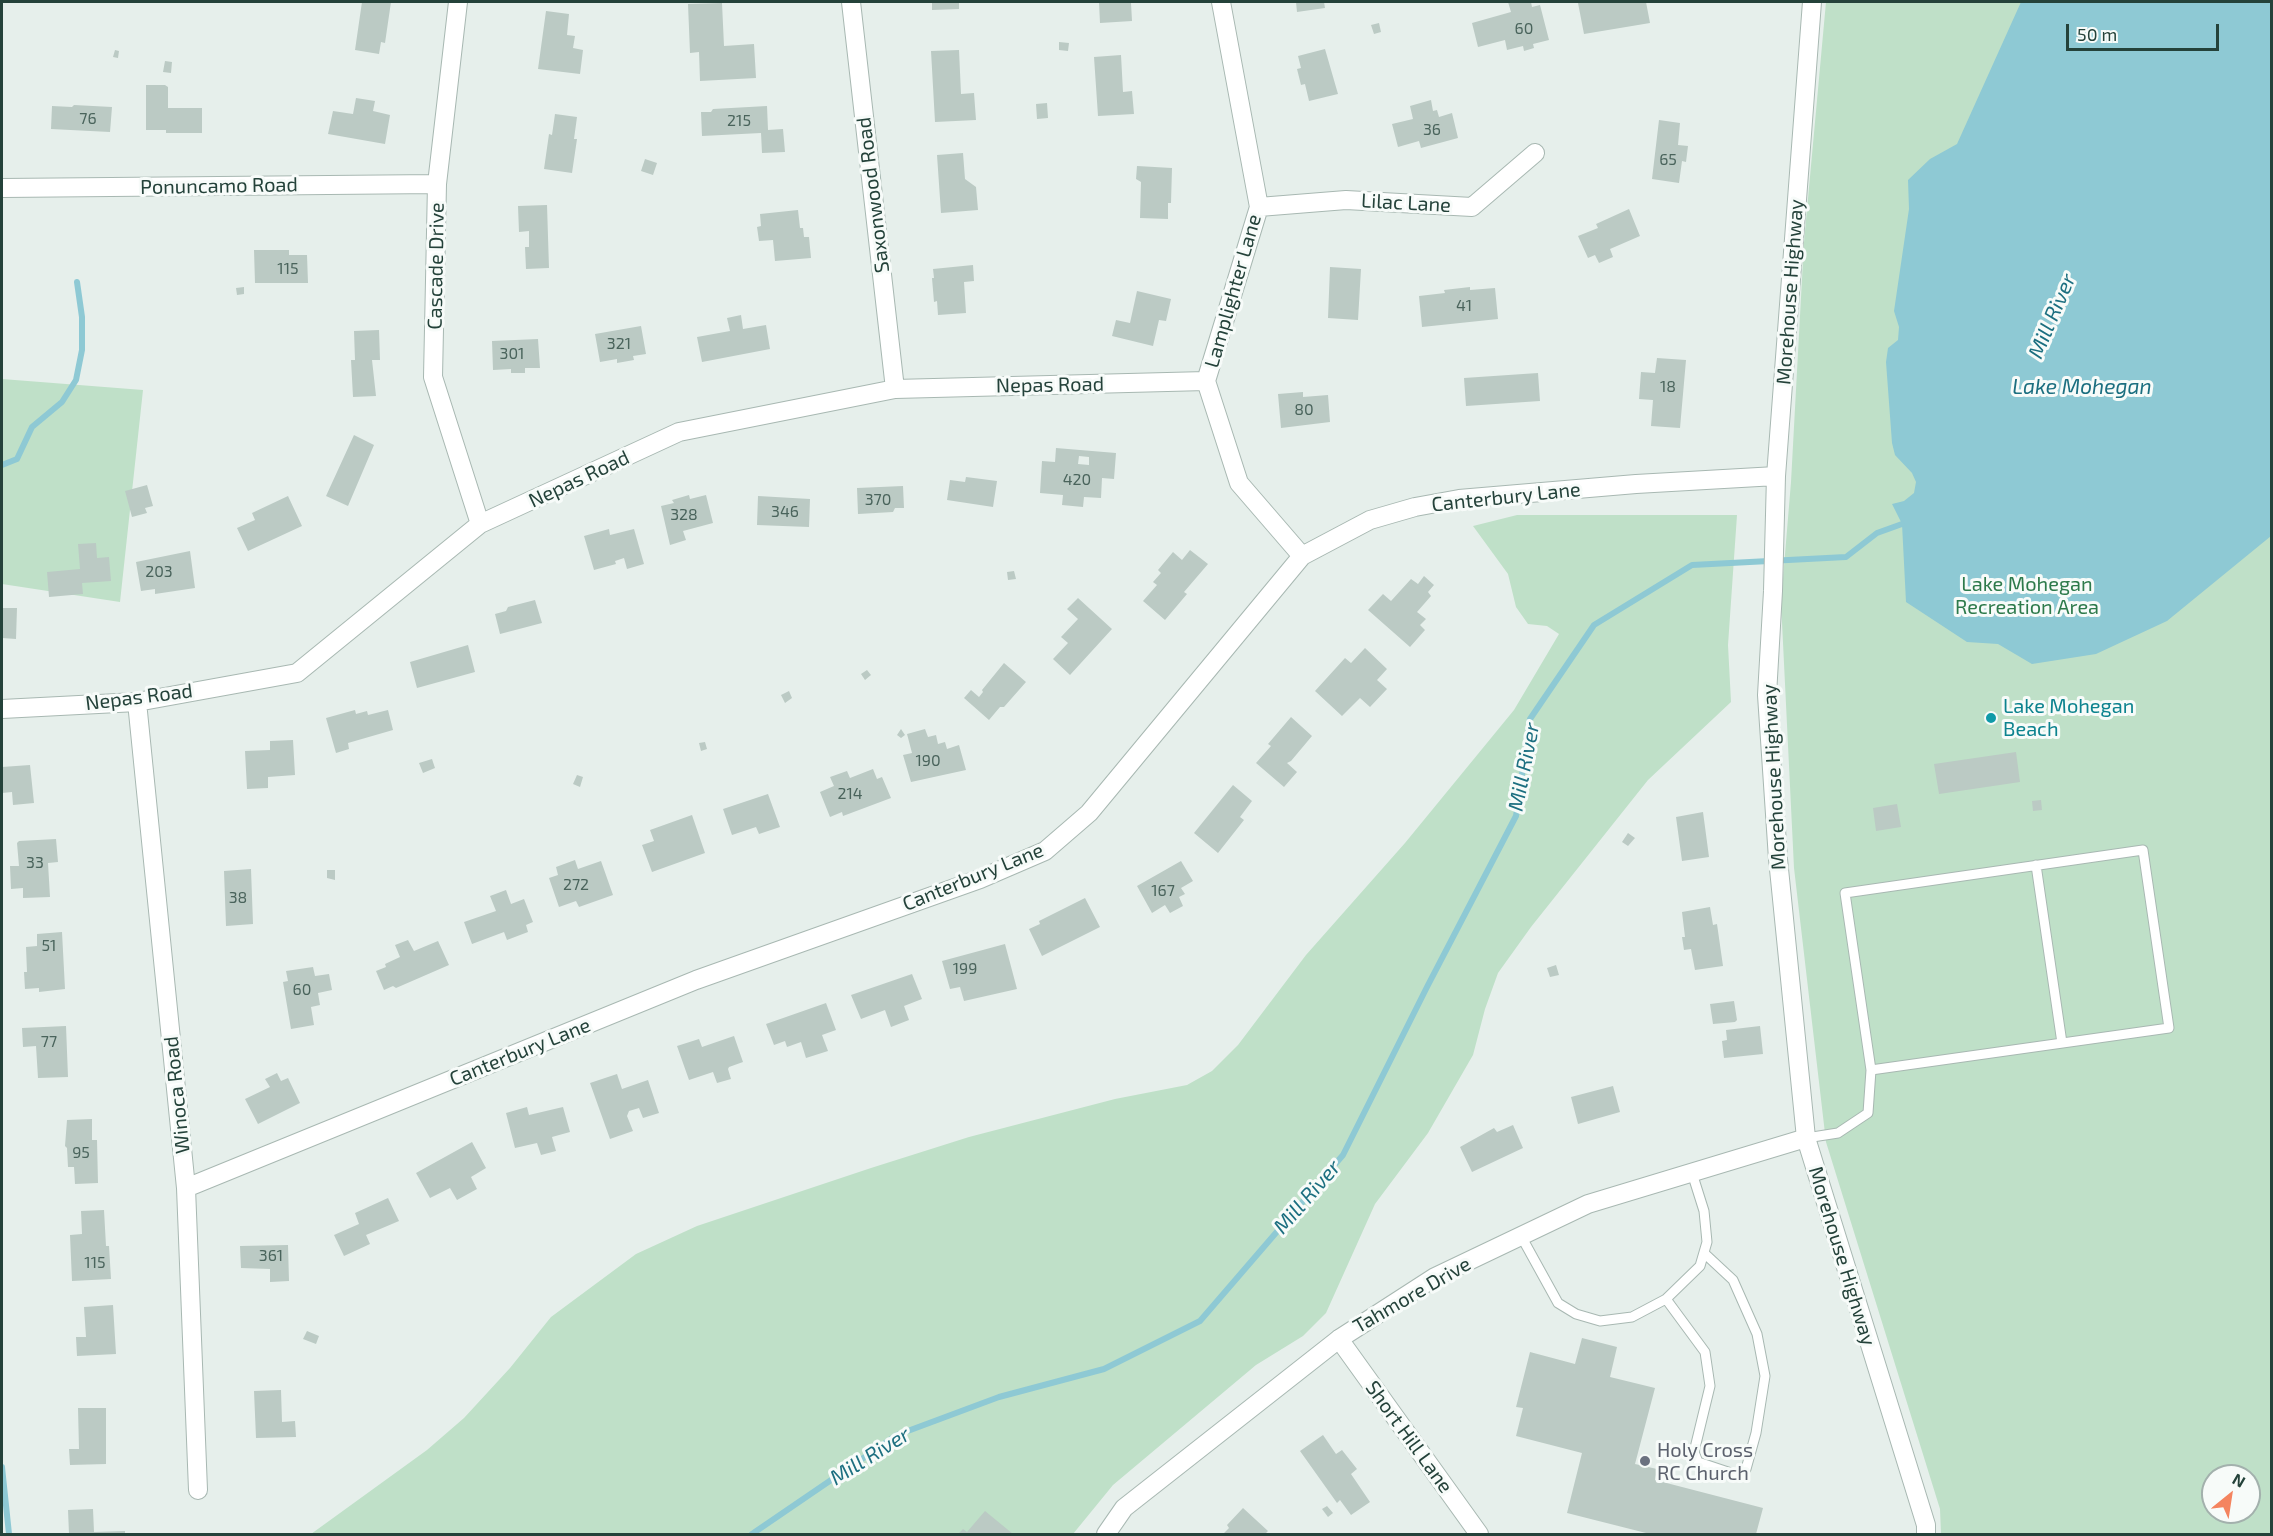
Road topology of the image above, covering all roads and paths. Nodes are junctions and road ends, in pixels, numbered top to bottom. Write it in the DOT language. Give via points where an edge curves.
graph roads {
  1 [pos="458,2"];
  2 [pos="851,2"];
  3 [pos="1221,2"];
  4 [pos="1812,2"];
  5 [pos="1535,153"];
  6 [pos="437,184"];
  7 [pos="2,188"];
  8 [pos="1258,207"];
  9 [pos="1206,381"];
  10 [pos="896,389"];
  11 [pos="1776,476"];
  12 [pos="480,524"];
  13 [pos="1302,556"];
  14 [pos="137,702"];
  15 [pos="2,709"];
  16 [pos="2036,865"];
  17 [pos="2062,1043"];
  18 [pos="1871,1070"];
  19 [pos="1806,1138"];
  20 [pos="1692,1173"];
  21 [pos="186,1188"];
  22 [pos="1521,1236"];
  23 [pos="1704,1253"];
  24 [pos="1666,1299"];
  25 [pos="1339,1339"];
  26 [pos="198,1490"];
  27 [pos="1106,1534"];
  28 [pos="1479,1534"];
  29 [pos="1926,1534"];
  1 -- 6 [label="street, Cascade Drive"];
  2 -- 10 [label="street, Saxonwood Road"];
  3 -- 8 [label="street, Lamplighter Lane"];
  4 -- 11 [label="street, Morehouse Highway"];
  5 -- 8 [label="street, Lilac Lane" via="1472,207 1346,200"];
  6 -- 7 [label="street, Ponuncamo Road"];
  6 -- 12 [label="street, Cascade Drive" via="433,377"];
  8 -- 9 [label="street, Lamplighter Lane"];
  9 -- 10 [label="street, Nepas Road"];
  9 -- 13 [label="street, Lamplighter Lane" via="1239,483"];
  10 -- 12 [label="street, Nepas Road" via="679,432"];
  11 -- 13 [label="street, Canterbury Lane" via="1459,498 1370,520"];
  11 -- 19 [label="street, Morehouse Highway" via="1767,695 1778,859"];
  12 -- 14 [label="street, Nepas Road" via="297,672"];
  13 -- 21 [label="street, Canterbury Lane" via="1089,813 1045,851 980,879 696,980"];
  14 -- 15 [label="street, Nepas Road"];
  14 -- 21 [label="street, Winoca Road"];
  16 -- 17 [label="lane"];
  16 -- 17 [label="lane" via="2143,850 2156,938 2169,1028"];
  16 -- 18 [label="lane" via="1845,893"];
  17 -- 18 [label="lane"];
  18 -- 19 [label="lane" via="1868,1113 1838,1133"];
  19 -- 20 [label="street, Tahmore Drive"];
  19 -- 29 [label="street, Morehouse Highway"];
  20 -- 22 [label="street, Tahmore Drive" via="1588,1204"];
  20 -- 23 [label="lane" via="1704,1211"];
  21 -- 26 [label="street, Winoca Road"];
  22 -- 24 [label="lane" via="1558,1303 1576,1314 1600,1321 1632,1317"];
  22 -- 25 [label="street, Tahmore Drive" via="1435,1277"];
  23 -- 24 [label="lane" via="1700,1266"];
  23 -- 24 [label="lane" via="1733,1280 1757,1334 1766,1376 1756,1433 1742,1474 1698,1462 1694,1452 1710,1386 1705,1352"];
  25 -- 27 [label="street, Tahmore Drive" via="1124,1508"];
  25 -- 28 [label="street, Short Hill Lane"];
}
